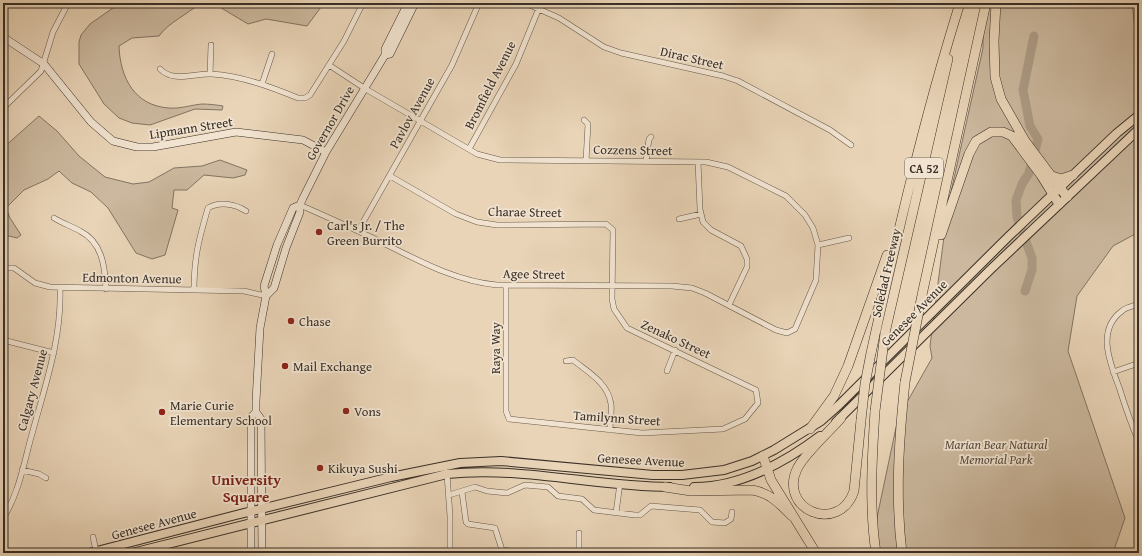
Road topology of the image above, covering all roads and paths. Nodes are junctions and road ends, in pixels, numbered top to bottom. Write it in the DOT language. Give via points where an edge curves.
graph roads {
  1 [pos="60,3"];
  2 [pos="363,3"];
  3 [pos="408,3"];
  4 [pos="415,3"];
  5 [pos="479,3"];
  6 [pos="525,3"];
  7 [pos="960,3"];
  8 [pos="986,3"];
  9 [pos="996,3"];
  10 [pos="67,5"];
  11 [pos="538,8"];
  12 [pos="3,37"];
  13 [pos="212,45"];
  14 [pos="272,54"];
  15 [pos="385,55"];
  16 [pos="44,64"];
  17 [pos="328,66"];
  18 [pos="160,68"];
  19 [pos="210,74"];
  20 [pos="262,84"];
  21 [pos="364,88"];
  22 [pos="3,108"];
  23 [pos="1139,115"];
  24 [pos="420,120"];
  25 [pos="584,120"];
  26 [pos="1139,129"];
  27 [pos="651,137"];
  28 [pos="851,145"];
  29 [pos="469,149"];
  30 [pos="326,152"];
  31 [pos="586,161"];
  32 [pos="646,162"];
  33 [pos="698,162"];
  34 [pos="1047,174"];
  35 [pos="1073,175"];
  36 [pos="390,176"];
  37 [pos="909,185"];
  38 [pos="1059,188"];
  39 [pos="1052,195"];
  40 [pos="1067,197"];
  41 [pos="1059,204"];
  42 [pos="300,205"];
  43 [pos="246,211"];
  44 [pos="701,214"];
  45 [pos="54,218"];
  46 [pos="679,219"];
  47 [pos="358,231"];
  48 [pos="849,238"];
  49 [pos="818,245"];
  50 [pos="3,268"];
  51 [pos="927,274"];
  52 [pos="506,285"];
  53 [pos="612,286"];
  54 [pos="60,288"];
  55 [pos="106,288"];
  56 [pos="194,290"];
  57 [pos="266,296"];
  58 [pos="1139,304"];
  59 [pos="729,305"];
  60 [pos="776,330"];
  61 [pos="3,340"];
  62 [pos="675,350"];
  63 [pos="54,353"];
  64 [pos="566,361"];
  65 [pos="1139,363"];
  66 [pos="667,371"];
  67 [pos="1113,372"];
  68 [pos="756,390"];
  69 [pos="506,411"];
  70 [pos="256,412"];
  71 [pos="841,418"];
  72 [pos="810,429"];
  73 [pos="610,430"];
  74 [pos="1139,442"];
  75 [pos="762,456"];
  76 [pos="767,469"];
  77 [pos="22,470"];
  78 [pos="623,472"];
  79 [pos="447,474"];
  80 [pos="46,478"];
  81 [pos="620,484"];
  82 [pos="665,487"];
  83 [pos="462,492"];
  84 [pos="449,495"];
  85 [pos="262,510"];
  86 [pos="252,512"];
  87 [pos="732,512"];
  88 [pos="616,513"];
  89 [pos="792,516"];
  90 [pos="3,518"];
  91 [pos="262,522"];
  92 [pos="252,524"];
  93 [pos="580,533"];
  94 [pos="93,537"];
  95 [pos="92,552"];
  96 [pos="132,553"];
  97 [pos="252,553"];
  98 [pos="262,553"];
  99 [pos="450,553"];
  100 [pos="526,553"];
  101 [pos="550,553"];
  102 [pos="816,553"];
  103 [pos="876,553"];
  104 [pos="902,553"];
  1 -- 10 [label="street"];
  2 -- 17 [label="street"];
  3 -- 15 [label="main road, Governor Drive" via="385,49"];
  4 -- 15 [label="main road, Governor Drive" via="390,54"];
  5 -- 24 [label="street, Pavlov Avenue" via="452,65"];
  6 -- 11 [label="street, Dirac Street"];
  7 -- 37 [label="highway" via="940,66"];
  7 -- 103 [label="highway, Soledad Freeway / CA 52, bridge" via="885,333 875,411 872,487"];
  8 -- 51 [label="highway, CA 52"];
  9 -- 34 [label="highway" via="995,78 1001,99"];
  10 -- 16 [label="street" via="53,32"];
  11 -- 28 [label="street, Dirac Street" via="559,18 604,47 723,76 738,82 830,130"];
  11 -- 29 [label="street, Bromfield Avenue" via="516,64"];
  12 -- 16 [label="main road, Lipmann Street"];
  13 -- 19 [label="street"];
  14 -- 20 [label="street"];
  15 -- 21 [label="main road, Governor Drive"];
  16 -- 22 [label="street" via="41,71"];
  16 -- 30 [label="main road, Lipmann Street" via="90,122 113,141 137,148 153,148 236,132 257,138 303,140"];
  17 -- 20 [label="street" via="310,95 305,98 298,98"];
  17 -- 21 [label="street, Cozzens Street"];
  18 -- 19 [label="street" via="165,74 174,77"];
  19 -- 20 [label="street"];
  21 -- 24 [label="street, Cozzens Street"];
  21 -- 30 [label="main road, Governor Drive"];
  23 -- 35 [label="main road, Genesee Avenue"];
  24 -- 29 [label="street, Cozzens Street"];
  24 -- 36 [label="street, Pavlov Avenue"];
  25 -- 31 [label="street" via="588,124"];
  26 -- 40 [label="main road, Genesee Avenue"];
  27 -- 32 [label="street"];
  29 -- 31 [label="street, Cozzens Street" via="477,154 500,160"];
  30 -- 42 [label="main road, Governor Drive"];
  31 -- 32 [label="street, Cozzens Street"];
  32 -- 33 [label="street, Cozzens Street"];
  33 -- 44 [label="street"];
  33 -- 49 [label="street, Cozzens Street" via="728,167 786,196 805,215"];
  34 -- 35 [label="highway" via="1058,179"];
  34 -- 38 [label="highway"];
  34 -- 39 [label="highway"];
  34 -- 51 [label="highway" via="1012,136 1003,132 987,134 976,141 969,154"];
  35 -- 38 [label="main road, Genesee Avenue"];
  36 -- 47 [label="street, Pavlov Avenue"];
  36 -- 53 [label="street, Charae Street" via="456,214 477,222 497,225 606,224 613,230"];
  37 -- 71 [label="highway, bridge" via="865,384 854,491 851,500 836,513 818,515 800,503 793,482 803,459"];
  37 -- 72 [label="highway" via="848,366 834,396"];
  38 -- 39 [label="main road, Genesee Avenue"];
  38 -- 40 [label="highway"];
  39 -- 41 [label="highway"];
  39 -- 72 [label="main road, Genesee Avenue" via="839,405"];
  40 -- 41 [label="main road, Genesee Avenue"];
  41 -- 71 [label="main road, Genesee Avenue"];
  42 -- 47 [label="street, Agee Street"];
  42 -- 57 [label="main road, Governor Drive" via="300,212 274,288"];
  43 -- 56 [label="street" via="239,206 216,204 208,208 195,257"];
  44 -- 46 [label="street"];
  44 -- 59 [label="street" via="703,222 712,230 741,246 747,259 747,267"];
  45 -- 55 [label="street" via="81,231 98,249 105,270"];
  47 -- 52 [label="street, Agee Street" via="436,269 470,281"];
  48 -- 49 [label="street"];
  49 -- 60 [label="street, Cozzens Street" via="816,280 795,329 787,333"];
  50 -- 54 [label="street, Edmonton Avenue" via="14,268 35,283"];
  51 -- 104 [label="highway, CA 52, bridge" via="905,382 899,436 898,488"];
  52 -- 53 [label="street, Agee Street"];
  52 -- 69 [label="street, Raya Way"];
  53 -- 59 [label="street, Agee Street" via="692,288"];
  53 -- 62 [label="street, Zenako Street" via="614,309 626,328"];
  54 -- 55 [label="street, Edmonton Avenue"];
  54 -- 63 [label="street, Calgary Avenue" via="60,322"];
  55 -- 56 [label="street, Edmonton Avenue"];
  56 -- 57 [label="street, Edmonton Avenue" via="244,291"];
  57 -- 70 [label="main road, Governor Drive" via="260,328"];
  58 -- 67 [label="street" via="1123,310 1114,318 1108,335 1108,354"];
  59 -- 60 [label="street, Agee Street"];
  61 -- 63 [label="street"];
  62 -- 66 [label="street"];
  62 -- 68 [label="street, Zenako Street"];
  63 -- 77 [label="street, Calgary Avenue"];
  64 -- 73 [label="street" via="572,360 600,381 605,388 611,404"];
  65 -- 67 [label="street"];
  67 -- 74 [label="street"];
  68 -- 73 [label="street, Tamilynn Street" via="758,404 745,419 723,429 659,433"];
  69 -- 73 [label="street, Tamilynn Street" via="512,420"];
  70 -- 85 [label="main road, Governor Drive" via="261,419"];
  70 -- 86 [label="main road, Governor Drive" via="251,417"];
  71 -- 76 [label="main road, Genesee Avenue" via="797,454"];
  72 -- 75 [label="main road, Genesee Avenue"];
  75 -- 76 [label="highway"];
  75 -- 78 [label="main road, Genesee Avenue" via="724,470 682,475"];
  76 -- 82 [label="main road, Genesee Avenue" via="740,479 698,487"];
  76 -- 89 [label="highway"];
  77 -- 80 [label="street"];
  77 -- 90 [label="street, Calgary Avenue" via="15,496"];
  78 -- 81 [label="main road"];
  78 -- 85 [label="main road, Genesee Avenue" via="501,461 460,463"];
  79 -- 81 [label="main road, Genesee Avenue" via="505,472"];
  79 -- 84 [label="street"];
  79 -- 91 [label="main road, Genesee Avenue"];
  81 -- 82 [label="main road, Genesee Avenue"];
  81 -- 88 [label="street"];
  82 -- 89 [label="highway" via="691,492 762,492 775,499"];
  83 -- 84 [label="street"];
  83 -- 88 [label="street" via="475,487 507,493 525,485 548,487 558,496 582,499 594,510"];
  83 -- 100 [label="street" via="468,524 492,527 497,532 502,550"];
  84 -- 99 [label="street"];
  85 -- 86 [label="main road, Genesee Avenue"];
  85 -- 91 [label="main road, Governor Drive"];
  86 -- 92 [label="main road, Governor Drive"];
  86 -- 95 [label="main road, Genesee Avenue"];
  87 -- 88 [label="street" via="731,519 725,523 712,522 700,510 658,506 651,506 635,516"];
  89 -- 102 [label="highway"];
  91 -- 92 [label="main road, Genesee Avenue"];
  91 -- 98 [label="main road, Governor Drive"];
  92 -- 96 [label="main road, Genesee Avenue"];
  92 -- 97 [label="main road, Governor Drive"];
  93 -- 101 [label="street" via="580,551"];
  94 -- 95 [label="street"];
}
